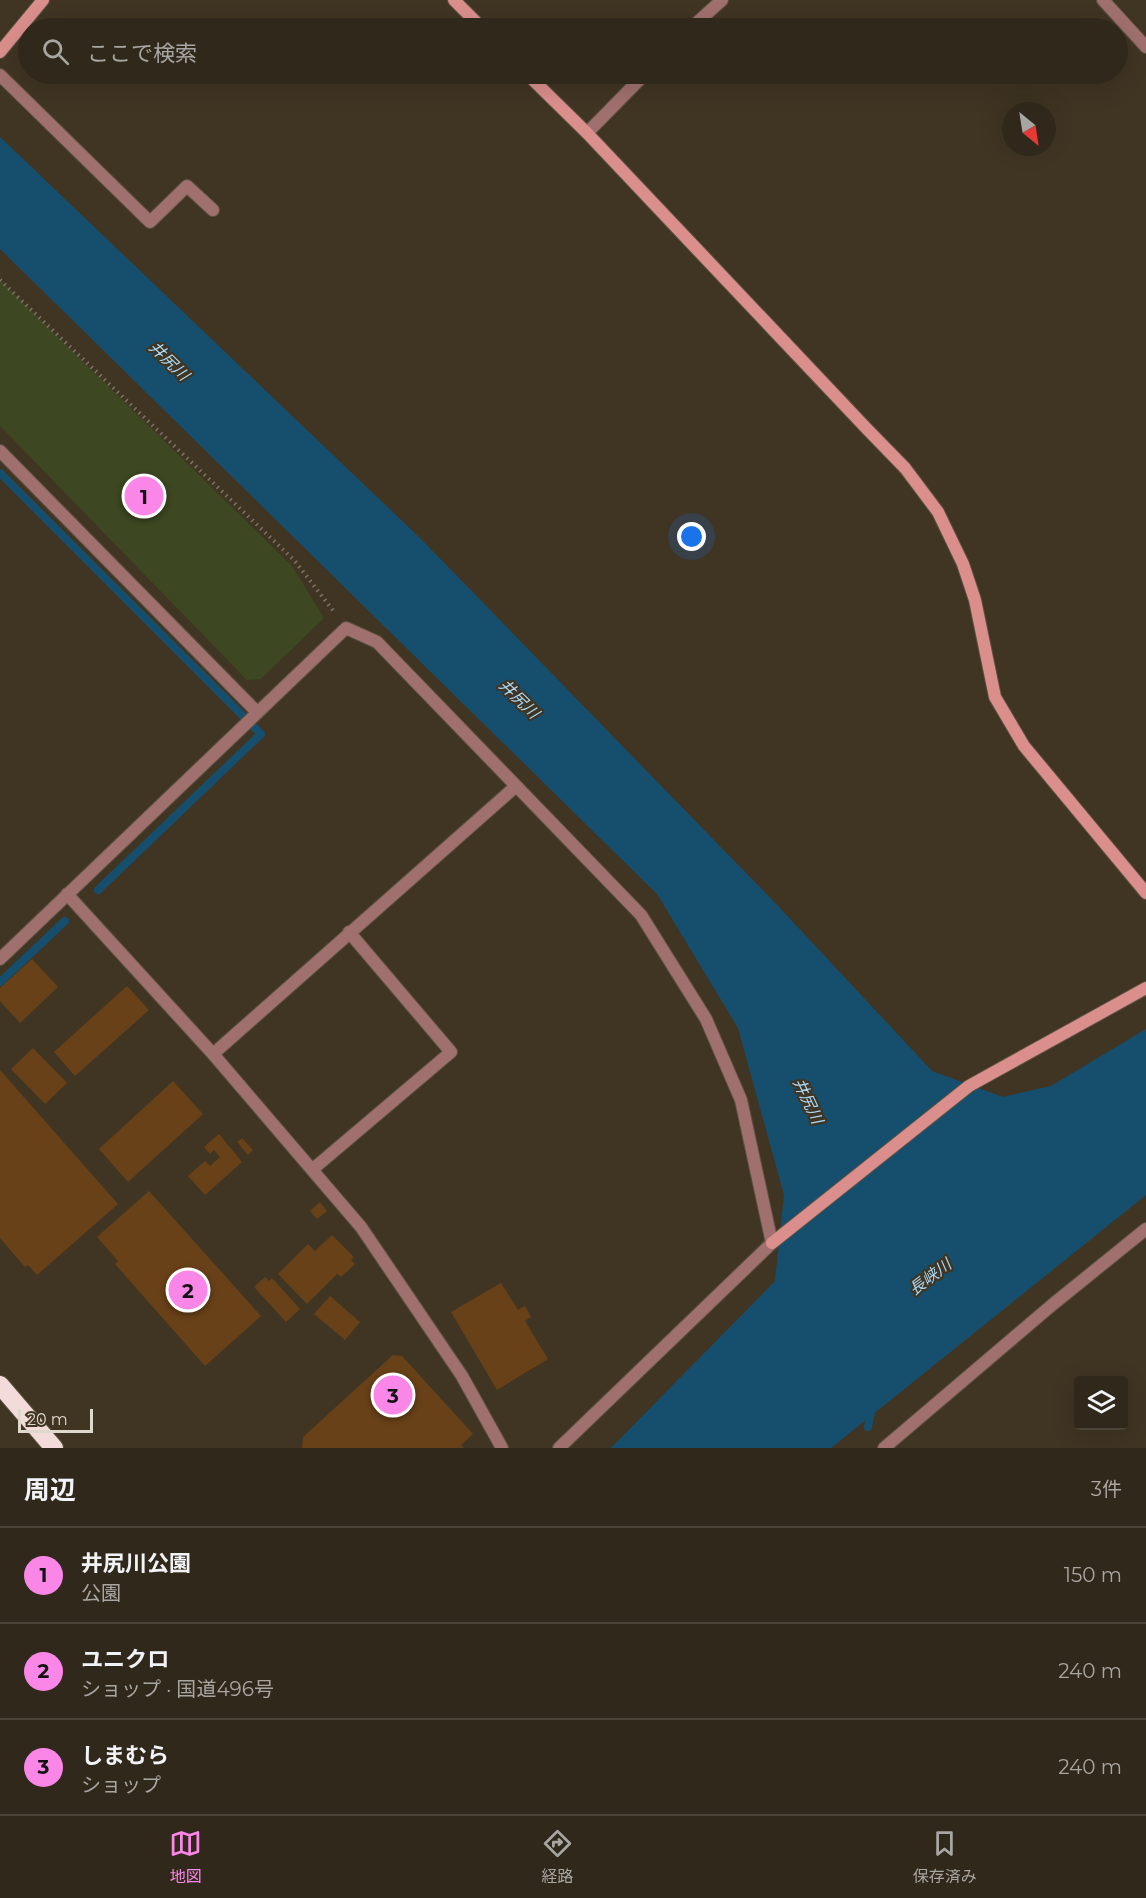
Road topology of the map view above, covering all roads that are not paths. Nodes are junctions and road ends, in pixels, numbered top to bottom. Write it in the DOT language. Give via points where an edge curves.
graph roads {
  1 [pos="43,0"];
  2 [pos="454,0"];
  3 [pos="722,0"];
  4 [pos="1103,0"];
  5 [pos="28,18"];
  6 [pos="472,18"];
  7 [pos="702,18"];
  8 [pos="1119,18"];
  9 [pos="1128,27"];
  10 [pos="18,30"];
  11 [pos="1146,47"];
  12 [pos="0,51"];
  13 [pos="0,75"];
  14 [pos="537,84"];
  15 [pos="635,84"];
  16 [pos="587,133"];
  17 [pos="213,210"];
  18 [pos="0,451"];
  19 [pos="257,712"];
  20 [pos="515,787"];
  21 [pos="1146,893"];
  22 [pos="67,894"];
  23 [pos="349,932"];
  24 [pos="1,955"];
  25 [pos="1146,988"];
  26 [pos="213,1054"];
  27 [pos="313,1169"];
  28 [pos="1146,1229"];
  29 [pos="772,1243"];
  30 [pos="0,1385"];
  31 [pos="54,1448"];
  32 [pos="502,1448"];
  33 [pos="559,1448"];
  34 [pos="884,1448"];
  1 -- 5 [label="street"];
  2 -- 6 [label="street"];
  3 -- 7 [label="street"];
  4 -- 8 [label="street"];
  9 -- 11 [label="street"];
  10 -- 12 [label="street"];
  13 -- 17 [label="street" via="150,222 187,186"];
  14 -- 16 [label="street"];
  15 -- 16 [label="street"];
  16 -- 21 [label="street" via="897,460 938,512 975,600 995,697 1024,746"];
  18 -- 19 [label="street"];
  19 -- 20 [label="street" via="346,628 377,642"];
  19 -- 22 [label="street"];
  20 -- 23 [label="street"];
  20 -- 29 [label="street" via="641,915 706,1019 741,1100"];
  22 -- 24 [label="street"];
  22 -- 26 [label="street"];
  23 -- 26 [label="street"];
  23 -- 27 [label="street" via="451,1052"];
  25 -- 29 [label="street" via="969,1086"];
  26 -- 27 [label="street"];
  27 -- 32 [label="street" via="361,1227 462,1376"];
  28 -- 34 [label="street"];
  29 -- 33 [label="street"];
  30 -- 31 [label="highway"];
}
